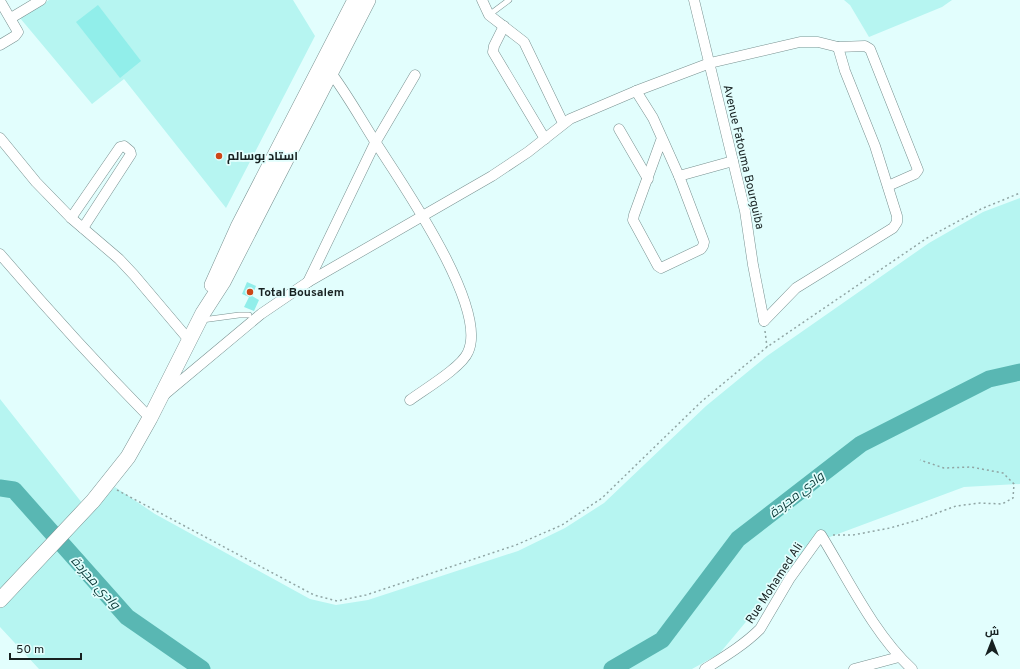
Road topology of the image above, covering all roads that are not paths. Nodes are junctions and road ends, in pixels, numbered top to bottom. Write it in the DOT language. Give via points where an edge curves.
graph roads {
  1 [pos="41,0"];
  2 [pos="355,0"];
  3 [pos="368,0"];
  4 [pos="482,0"];
  5 [pos="510,0"];
  6 [pos="0,1"];
  7 [pos="697,1"];
  8 [pos="489,15"];
  9 [pos="11,18"];
  10 [pos="348,26"];
  11 [pos="504,26"];
  12 [pos="0,45"];
  13 [pos="838,47"];
  14 [pos="710,63"];
  15 [pos="327,67"];
  16 [pos="415,75"];
  17 [pos="636,91"];
  18 [pos="563,123"];
  19 [pos="619,129"];
  20 [pos="0,138"];
  21 [pos="662,138"];
  22 [pos="544,139"];
  23 [pos="375,143"];
  24 [pos="733,161"];
  25 [pos="679,176"];
  26 [pos="648,179"];
  27 [pos="888,186"];
  28 [pos="423,216"];
  29 [pos="71,218"];
  30 [pos="83,228"];
  31 [pos="0,254"];
  32 [pos="308,282"];
  33 [pos="249,314"];
  34 [pos="201,317"];
  35 [pos="189,340"];
  36 [pos="159,400"];
  37 [pos="410,400"];
  38 [pos="150,418"];
  39 [pos="0,600"];
  40 [pos="899,657"];
  41 [pos="710,668"];
  42 [pos="854,669"];
  43 [pos="912,669"];
  1 -- 9 [label="street"];
  2 -- 10 [label="main road"];
  3 -- 10 [label="main road"];
  4 -- 8 [label="street"];
  5 -- 8 [label="lane"];
  6 -- 9 [label="street"];
  7 -- 14 [label="street, Avenue Fatouma Bourguiba"];
  8 -- 11 [label="street"];
  9 -- 12 [label="street" via="17,34"];
  10 -- 15 [label="main road"];
  11 -- 18 [label="street" via="522,38"];
  11 -- 22 [label="street" via="493,52"];
  13 -- 14 [label="street" via="818,42 800,42"];
  13 -- 27 [label="street"];
  13 -- 27 [label="street" via="865,46 870,49 918,170 915,174"];
  14 -- 17 [label="street"];
  14 -- 24 [label="street, Avenue Fatouma Bourguiba"];
  15 -- 23 [label="street"];
  15 -- 34 [label="main road" via="254,209 214,278"];
  16 -- 23 [label="street"];
  17 -- 18 [label="street"];
  17 -- 21 [label="street"];
  18 -- 22 [label="street"];
  19 -- 26 [label="street"];
  20 -- 29 [label="street" via="36,182"];
  21 -- 25 [label="street"];
  21 -- 26 [label="street"];
  22 -- 28 [label="street" via="492,176"];
  23 -- 28 [label="street"];
  23 -- 32 [label="street"];
  24 -- 25 [label="street"];
  24 -- 27 [label="street, Avenue Fatouma Bourguiba" via="745,211 764,321 796,288 896,225 897,216"];
  25 -- 26 [label="street" via="703,239 703,246 662,268 658,266 633,220"];
  28 -- 32 [label="street"];
  28 -- 37 [label="street" via="460,287 471,329 471,342 462,361"];
  29 -- 30 [label="street"];
  29 -- 30 [label="street" via="120,147 124,146 131,154"];
  30 -- 35 [label="street" via="119,259"];
  31 -- 38 [label="street" via="96,363"];
  32 -- 36 [label="street" via="261,314"];
  33 -- 34 [label="lane"];
  34 -- 35 [label="main road"];
  35 -- 36 [label="main road"];
  36 -- 38 [label="main road"];
  38 -- 39 [label="main road" via="128,457 93,501"];
  40 -- 41 [label="street, Rue Mohamed Ali" via="877,629 821,535 790,578 760,629"];
  40 -- 42 [label="street"];
  40 -- 43 [label="street"];
}
